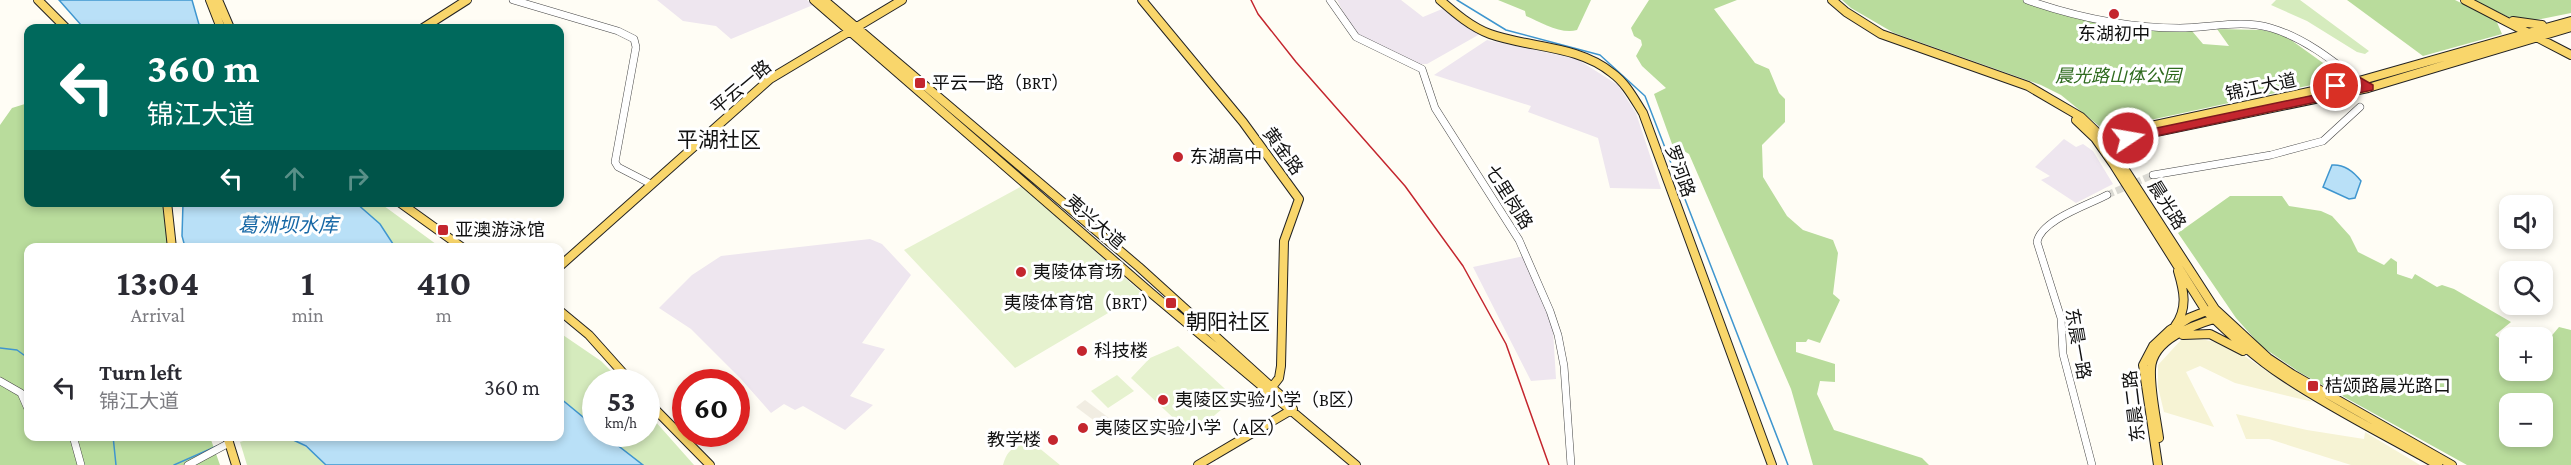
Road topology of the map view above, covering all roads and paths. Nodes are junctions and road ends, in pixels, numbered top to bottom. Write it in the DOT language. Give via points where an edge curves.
graph roads {
  1 [pos="38,0"];
  2 [pos="210,0"];
  3 [pos="218,0"];
  4 [pos="467,0"];
  5 [pos="473,0"];
  6 [pos="513,0"];
  7 [pos="814,0"];
  8 [pos="824,0"];
  9 [pos="897,0"];
  10 [pos="902,0"];
  11 [pos="1142,0"];
  12 [pos="1330,0"];
  13 [pos="1440,0"];
  14 [pos="1829,0"];
  15 [pos="2027,0"];
  16 [pos="2465,0"];
  17 [pos="2493,14"];
  18 [pos="2571,21"];
  19 [pos="62,24"];
  20 [pos="219,24"];
  21 [pos="228,24"];
  22 [pos="429,24"];
  23 [pos="435,24"];
  24 [pos="851,27"];
  25 [pos="2564,27"];
  26 [pos="2528,33"];
  27 [pos="2537,37"];
  28 [pos="2504,40"];
  29 [pos="2511,45"];
  30 [pos="2568,53"];
  31 [pos="2359,81"];
  32 [pos="2368,88"];
  33 [pos="2360,107"];
  34 [pos="2101,140"];
  35 [pos="2153,175"];
  36 [pos="649,183"];
  37 [pos="2107,195"];
  38 [pos="168,207"];
  39 [pos="399,207"];
  40 [pos="406,207"];
  41 [pos="171,243"];
  42 [pos="448,243"];
  43 [pos="456,243"];
  44 [pos="564,257"];
  45 [pos="2174,259"];
  46 [pos="564,262"];
  47 [pos="564,314"];
  48 [pos="2214,314"];
  49 [pos="564,320"];
  50 [pos="2174,333"];
  51 [pos="2262,362"];
  52 [pos="614,369"];
  53 [pos="620,369"];
  54 [pos="0,381"];
  55 [pos="1272,387"];
  56 [pos="24,402"];
  57 [pos="1293,409"];
  58 [pos="660,413"];
  59 [pos="660,420"];
  60 [pos="74,441"];
  61 [pos="226,441"];
  62 [pos="228,441"];
  63 [pos="81,465"];
  64 [pos="188,465"];
  65 [pos="236,465"];
  66 [pos="702,465"];
  67 [pos="710,465"];
  68 [pos="1198,465"];
  69 [pos="1356,465"];
  70 [pos="1365,465"];
  71 [pos="1571,465"];
  72 [pos="1772,465"];
  73 [pos="2092,465"];
  74 [pos="2158,465"];
  75 [pos="2162,465"];
  76 [pos="2438,465"];
  77 [pos="2452,465"];
  1 -- 19 [label="main road"];
  2 -- 20 [label="main road"];
  3 -- 21 [label="main road"];
  4 -- 22 [label="main road"];
  5 -- 23 [label="main road"];
  6 -- 36 [label="street" via="634,39 636,47 615,162"];
  7 -- 24 [label="main road, 夷兴大道"];
  8 -- 24 [label="main road, 夷兴大道"];
  9 -- 24 [label="main road, 平云一路"];
  10 -- 24 [label="main road, 平云一路"];
  11 -- 55 [label="main road, 黄金路" via="1243,122 1299,199 1284,241 1281,366"];
  12 -- 71 [label="street, 七里岗路" via="1356,37 1422,69 1435,108 1519,240 1558,336"];
  13 -- 72 [label="main road, 罗河路" via="1489,33 1594,60 1634,96"];
  14 -- 34 [label="main road, 晨光路" via="1881,34 2028,86 2072,111"];
  15 -- 31 [label="street" via="2086,18 2144,27 2240,24 2271,28 2300,41"];
  16 -- 17 [label="main road"];
  17 -- 25 [label="main road" via="2526,25"];
  17 -- 26 [label="main road"];
  17 -- 28 [label="main road" via="2511,30"];
  18 -- 25 [label="main road, 锦江大道"];
  24 -- 36 [label="main road, 平云一路" via="770,79"];
  24 -- 55 [label="main road, 夷兴大道" via="1139,267"];
  24 -- 57 [label="main road, 夷兴大道" via="1151,293"];
  25 -- 26 [label="main road, 锦江大道"];
  25 -- 27 [label="main road, 锦江大道"];
  25 -- 30 [label="main road" via="2555,38"];
  26 -- 27 [label="main road"];
  26 -- 28 [label="main road, 锦江大道"];
  27 -- 29 [label="main road, 锦江大道"];
  27 -- 30 [label="main road"];
  28 -- 31 [label="main road, 锦江大道"];
  29 -- 30 [label="main road" via="2534,44"];
  29 -- 32 [label="main road, 锦江大道"];
  31 -- 32 [label="street"];
  31 -- 34 [label="main road, 锦江大道"];
  32 -- 34 [label="main road, 锦江大道"];
  33 -- 35 [label="street" via="2324,141 2271,155"];
  34 -- 45 [label="main road, 晨光路"];
  34 -- 48 [label="main road, 晨光路"];
  36 -- 44 [label="main road, 平云一路"];
  36 -- 46 [label="main road, 平云一路"];
  37 -- 73 [label="street, 东晨一路" via="2042,231 2037,240 2061,318 2062,354"];
  38 -- 41 [label="main road"];
  39 -- 42 [label="main road"];
  40 -- 43 [label="main road"];
  45 -- 48 [label="main road, 晨光路"];
  45 -- 50 [label="main road" via="2185,300"];
  47 -- 53 [label="main road"];
  48 -- 50 [label="main road, 东晨二路"];
  48 -- 51 [label="main road, 晨光路"];
  48 -- 77 [label="main road, 晨光路" via="2292,374"];
  49 -- 52 [label="main road"];
  50 -- 51 [label="main road" via="2210,334"];
  50 -- 74 [label="main road, 东晨二路" via="2156,341 2143,365"];
  50 -- 75 [label="main road, 东晨二路" via="2154,356 2151,368"];
  51 -- 76 [label="main road, 晨光路"];
  54 -- 56 [label="street" via="21,393"];
  55 -- 57 [label="main road, 夷兴大道"];
  57 -- 68 [label="main road"];
  57 -- 69 [label="main road, 夷兴大道"];
  57 -- 70 [label="main road, 夷兴大道"];
  58 -- 67 [label="main road"];
  59 -- 66 [label="main road"];
  60 -- 63 [label="street"];
  61 -- 64 [label="street"];
  62 -- 65 [label="main road"];
}
